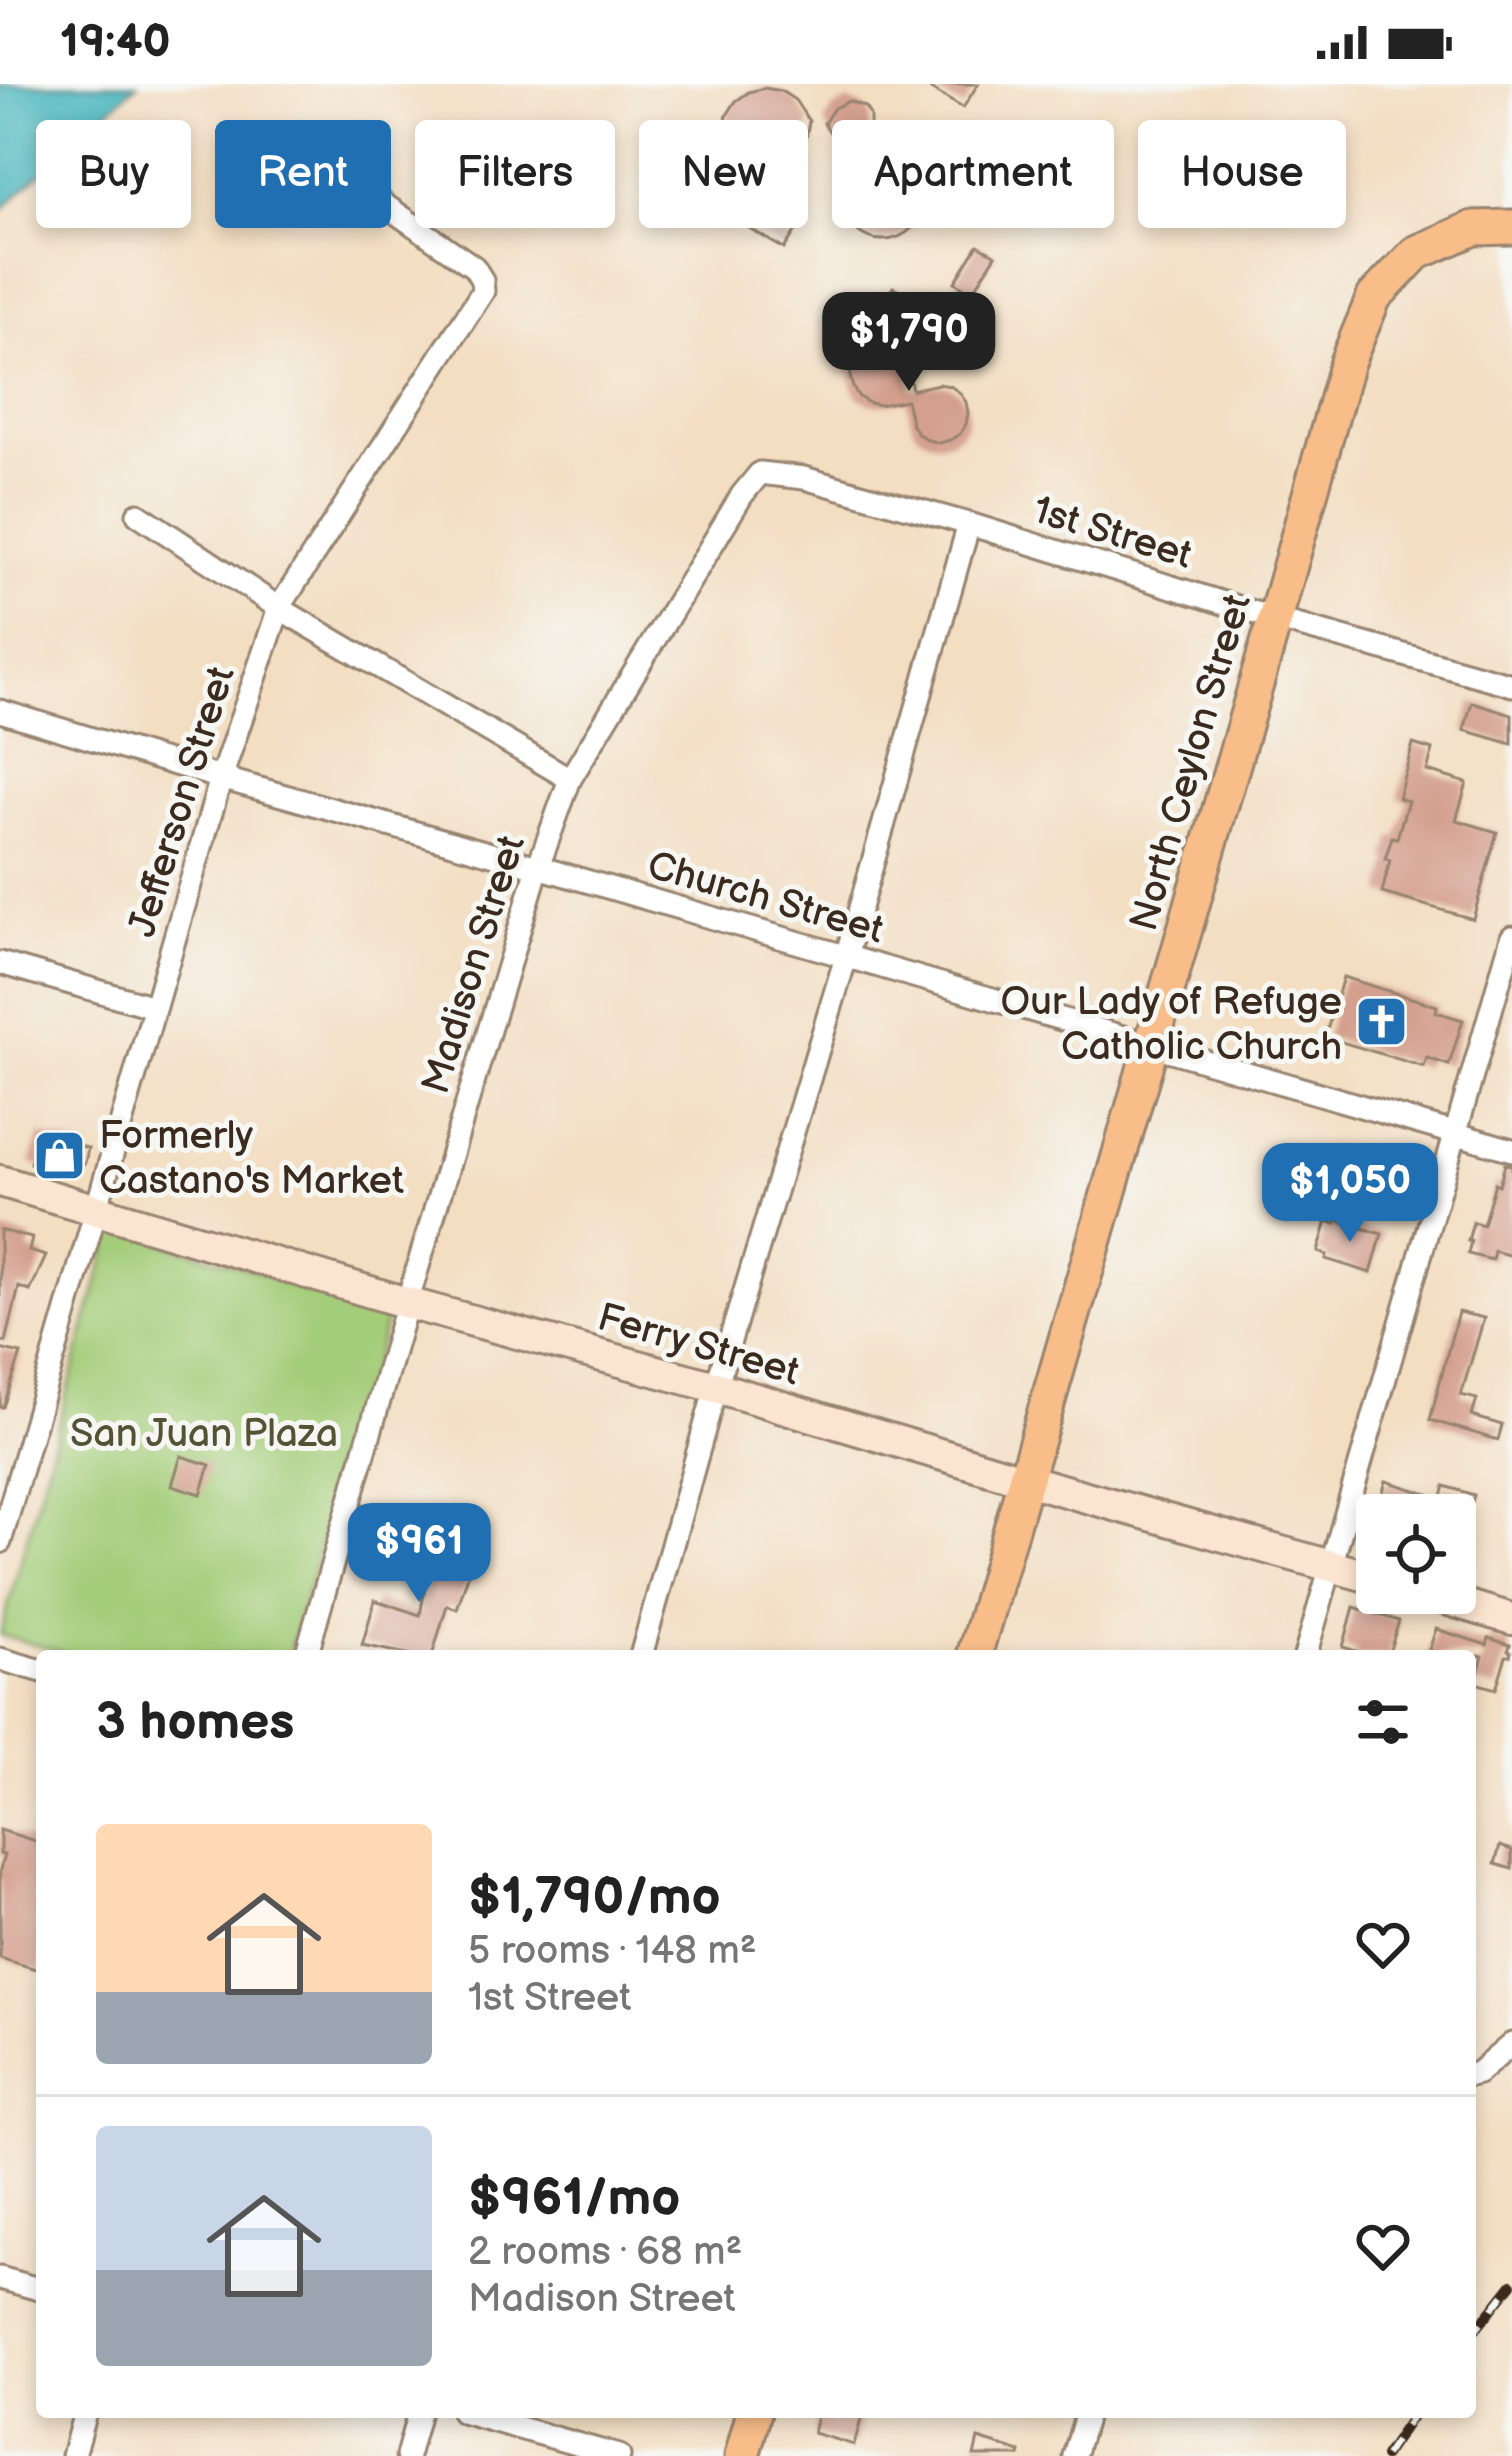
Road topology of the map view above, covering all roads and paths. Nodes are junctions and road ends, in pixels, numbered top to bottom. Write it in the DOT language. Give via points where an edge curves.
graph roads {
  1 [pos="391,209"];
  2 [pos="1512,227"];
  3 [pos="760,472"];
  4 [pos="138,514"];
  5 [pos="969,524"];
  6 [pos="279,608"];
  7 [pos="1275,619"];
  8 [pos="1512,685"];
  9 [pos="0,711"];
  10 [pos="221,778"];
  11 [pos="570,779"];
  12 [pos="538,867"];
  13 [pos="1512,937"];
  14 [pos="846,957"];
  15 [pos="0,963"];
  16 [pos="154,1007"];
  17 [pos="1149,1046"];
  18 [pos="1456,1133"];
  19 [pos="1512,1150"];
  20 [pos="0,1181"];
  21 [pos="98,1210"];
  22 [pos="407,1303"];
  23 [pos="716,1388"];
  24 [pos="1027,1480"];
  25 [pos="0,1542"];
  26 [pos="1332,1566"];
  27 [pos="1356,1573"];
  28 [pos="1476,1608"];
  29 [pos="1512,1618"];
  30 [pos="308,1650"];
  31 [pos="643,1650"];
  32 [pos="976,1650"];
  33 [pos="1307,1650"];
  34 [pos="0,1659"];
  35 [pos="36,1669"];
  36 [pos="1512,2044"];
  37 [pos="1476,2072"];
  38 [pos="0,2278"];
  39 [pos="36,2288"];
  40 [pos="83,2418"];
  41 [pos="417,2418"];
  42 [pos="483,2418"];
  43 [pos="752,2418"];
  44 [pos="1085,2418"];
  45 [pos="73,2456"];
  46 [pos="406,2456"];
  47 [pos="619,2456"];
  48 [pos="742,2456"];
  49 [pos="1074,2456"];
  1 -- 6 [label="street, Jefferson Street" via="474,267 483,291"];
  2 -- 7 [label="main road, North Ceylon Street" via="1474,228 1416,254 1374,297 1347,362"];
  3 -- 5 [label="street, 1st Street"];
  3 -- 11 [label="street, Madison Street"];
  4 -- 6 [label="street"];
  5 -- 7 [label="street, 1st Street"];
  5 -- 14 [label="street"];
  6 -- 10 [label="street, Jefferson Street"];
  6 -- 11 [label="street"];
  7 -- 8 [label="street, 1st Street"];
  7 -- 17 [label="main road, North Ceylon Street"];
  9 -- 10 [label="street, Church Street"];
  10 -- 12 [label="street, Church Street"];
  10 -- 16 [label="street, Jefferson Street"];
  11 -- 12 [label="street, Madison Street"];
  12 -- 14 [label="street, Church Street"];
  12 -- 22 [label="street, Madison Street"];
  13 -- 18 [label="street"];
  14 -- 17 [label="street, Church Street"];
  14 -- 23 [label="street"];
  15 -- 16 [label="street"];
  16 -- 21 [label="street, Jefferson Street"];
  17 -- 18 [label="street, Church Street"];
  17 -- 24 [label="main road, North Ceylon Street"];
  18 -- 19 [label="street, Church Street"];
  18 -- 26 [label="street"];
  20 -- 21 [label="street, Ferry Street"];
  21 -- 22 [label="street, Ferry Street"];
  21 -- 25 [label="street, Jefferson Street"];
  22 -- 23 [label="street, Ferry Street"];
  22 -- 30 [label="street, Madison Street"];
  23 -- 24 [label="street, Ferry Street"];
  23 -- 31 [label="street"];
  24 -- 26 [label="street, Ferry Street"];
  24 -- 32 [label="main road, North Ceylon Street"];
  26 -- 27 [label="street, Ferry Street"];
  26 -- 33 [label="street"];
  28 -- 29 [label="street"];
  34 -- 35 [label="street"];
  36 -- 37 [label="street"];
  38 -- 39 [label="street"];
  40 -- 45 [label="street"];
  41 -- 46 [label="street"];
  42 -- 47 [label="street"];
  43 -- 48 [label="main road"];
  44 -- 49 [label="street"];
}
